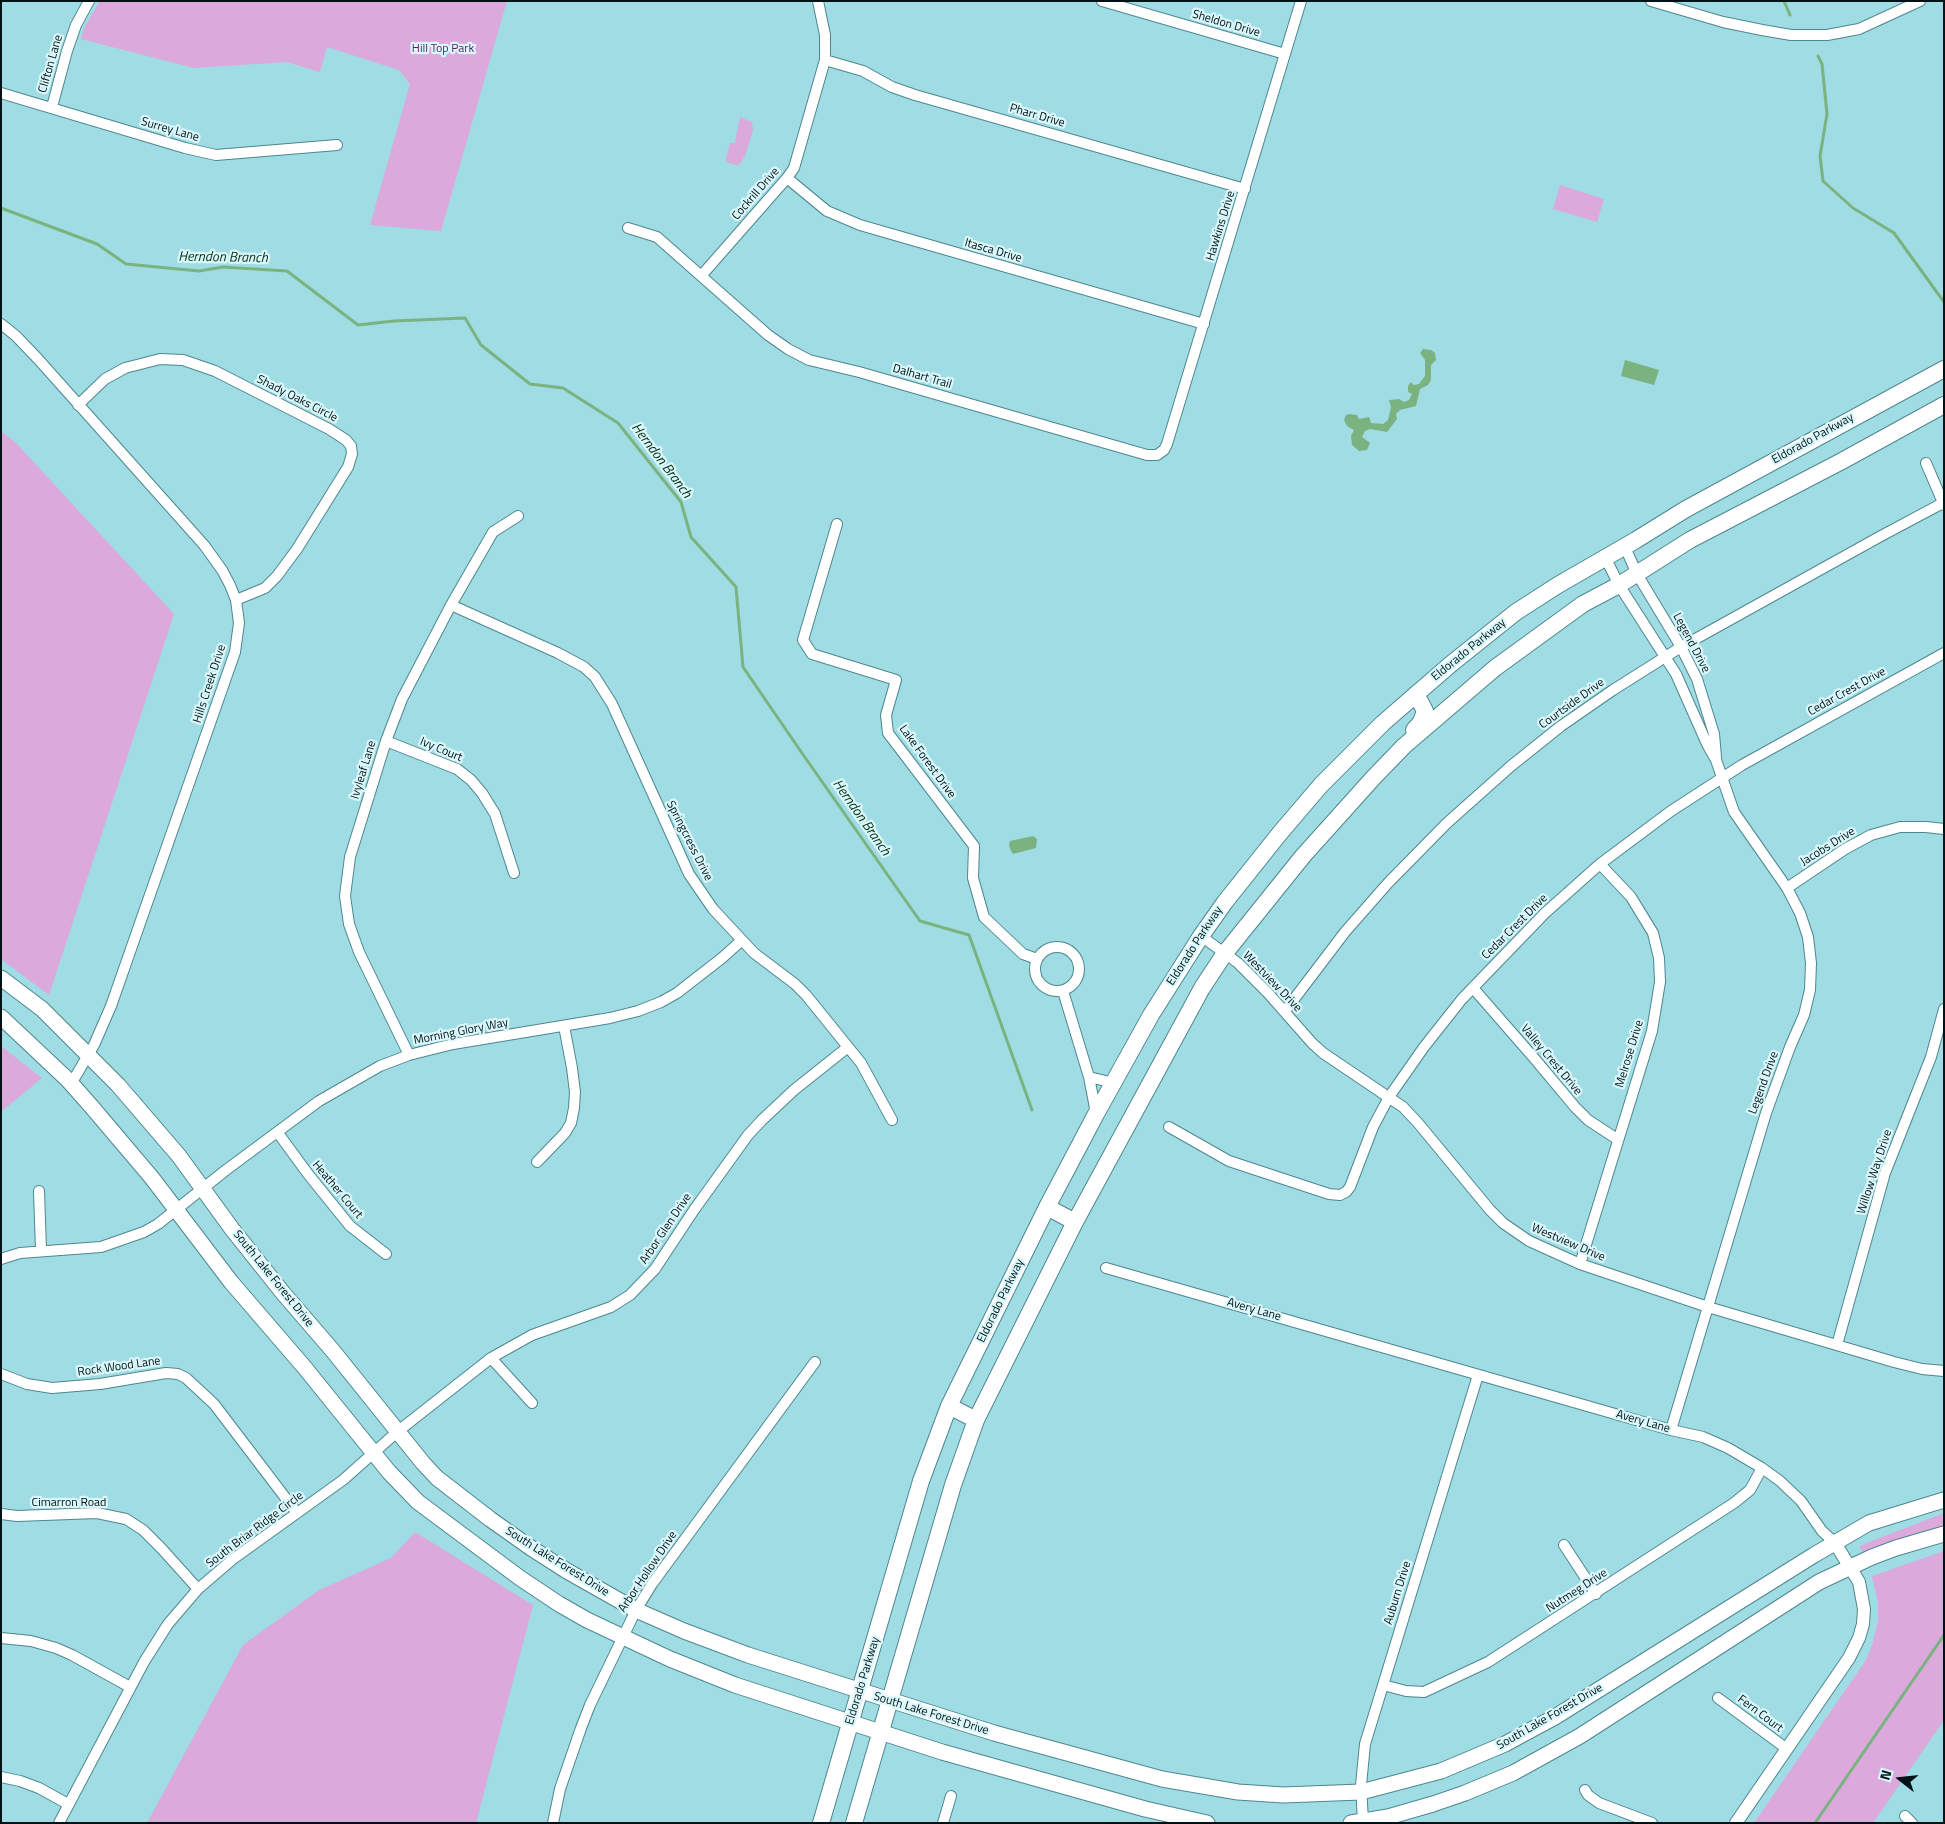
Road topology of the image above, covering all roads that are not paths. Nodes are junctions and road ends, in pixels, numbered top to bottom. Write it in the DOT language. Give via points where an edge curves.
graph roads {
  1 [pos="89,1"];
  2 [pos="818,1"];
  3 [pos="1102,1"];
  4 [pos="1301,1"];
  5 [pos="1651,1"];
  6 [pos="1920,1"];
  7 [pos="1285,54"];
  8 [pos="825,60"];
  9 [pos="1,93"];
  10 [pos="52,108"];
  11 [pos="337,145"];
  12 [pos="787,178"];
  13 [pos="1245,189"];
  14 [pos="628,228"];
  15 [pos="701,276"];
  16 [pos="1,324"];
  17 [pos="1204,324"];
  18 [pos="1944,369"];
  19 [pos="78,405"];
  20 [pos="1944,405"];
  21 [pos="1159,454"];
  22 [pos="1926,462"];
  23 [pos="1943,504"];
  24 [pos="518,516"];
  25 [pos="837,524"];
  26 [pos="1624,546"];
  27 [pos="1605,557"];
  28 [pos="1637,574"];
  29 [pos="1619,585"];
  30 [pos="236,600"];
  31 [pos="450,605"];
  32 [pos="1681,648"];
  33 [pos="1944,653"];
  34 [pos="1666,657"];
  35 [pos="1416,694"];
  36 [pos="386,741"];
  37 [pos="1716,760"];
  38 [pos="1380,772"];
  39 [pos="1722,778"];
  40 [pos="1944,829"];
  41 [pos="1600,864"];
  42 [pos="514,873"];
  43 [pos="1788,888"];
  44 [pos="1200,936"];
  45 [pos="742,941"];
  46 [pos="1225,954"];
  47 [pos="1037,959"];
  48 [pos="1,978"];
  49 [pos="1473,988"];
  50 [pos="1063,991"];
  51 [pos="1944,1009"];
  52 [pos="1285,1011"];
  53 [pos="1,1018"];
  54 [pos="564,1026"];
  55 [pos="848,1047"];
  56 [pos="89,1054"];
  57 [pos="409,1055"];
  58 [pos="1089,1078"];
  59 [pos="1114,1083"];
  60 [pos="71,1084"];
  61 [pos="1389,1097"];
  62 [pos="1096,1114"];
  63 [pos="892,1120"];
  64 [pos="1169,1127"];
  65 [pos="278,1133"];
  66 [pos="1617,1139"];
  67 [pos="537,1162"];
  68 [pos="203,1189"];
  69 [pos="39,1191"];
  70 [pos="1047,1208"];
  71 [pos="175,1211"];
  72 [pos="1074,1222"];
  73 [pos="41,1250"];
  74 [pos="386,1254"];
  75 [pos="1,1259"];
  76 [pos="1580,1264"];
  77 [pos="1106,1268"];
  78 [pos="1708,1307"];
  79 [pos="1837,1345"];
  80 [pos="491,1358"];
  81 [pos="816,1362"];
  82 [pos="1944,1371"];
  83 [pos="1,1374"];
  84 [pos="1478,1375"];
  85 [pos="532,1403"];
  86 [pos="949,1406"];
  87 [pos="976,1420"];
  88 [pos="1671,1430"];
  89 [pos="397,1432"];
  90 [pos="374,1453"];
  91 [pos="1762,1468"];
  92 [pos="1944,1500"];
  93 [pos="1,1514"];
  94 [pos="297,1514"];
  95 [pos="1944,1534"];
  96 [pos="1835,1543"];
  97 [pos="1564,1545"];
  98 [pos="1850,1566"];
  99 [pos="198,1589"];
  100 [pos="1596,1594"];
  101 [pos="636,1610"];
  102 [pos="623,1637"];
  103 [pos="1,1638"];
  104 [pos="1382,1685"];
  105 [pos="130,1687"];
  106 [pos="860,1692"];
  107 [pos="1718,1698"];
  108 [pos="890,1701"];
  109 [pos="851,1723"];
  110 [pos="881,1733"];
  111 [pos="1787,1749"];
  112 [pos="1,1778"];
  113 [pos="1585,1790"];
  114 [pos="1361,1792"];
  115 [pos="951,1796"];
  116 [pos="68,1804"];
  117 [pos="1356,1822"];
  118 [pos="59,1823"];
  119 [pos="553,1823"];
  120 [pos="821,1823"];
  121 [pos="854,1823"];
  122 [pos="942,1823"];
  123 [pos="1207,1823"];
  124 [pos="1652,1823"];
  125 [pos="1736,1823"];
  1 -- 10 [label="street, Clifton Lane" via="67,50"];
  2 -- 8 [label="street, Cockrill Drive" via="825,35"];
  3 -- 7 [label="street, Sheldon Drive"];
  4 -- 7 [label="street, Hawkins Drive"];
  5 -- 6 [label="street" via="1723,22 1791,35 1827,35 1859,29"];
  7 -- 13 [label="street, Hawkins Drive"];
  8 -- 12 [label="street, Cockrill Drive" via="796,162"];
  8 -- 13 [label="street, Pharr Drive" via="863,71 892,87"];
  9 -- 10 [label="street, Surrey Lane"];
  10 -- 11 [label="street, Surrey Lane" via="216,155"];
  12 -- 15 [label="street, Cockrill Drive"];
  12 -- 17 [label="street, Itasca Drive" via="828,211 860,225"];
  13 -- 17 [label="street, Hawkins Drive"];
  14 -- 15 [label="street" via="657,237"];
  15 -- 21 [label="street, Dalhart Trail" via="768,335 809,360 1147,455"];
  16 -- 19 [label="street, Hills Creek Drive" via="16,336"];
  17 -- 21 [label="street, Hawkins Drive" via="1167,444"];
  18 -- 26 [label="main road, Eldorado Parkway" via="1694,504"];
  19 -- 30 [label="street, Hills Creek Drive" via="204,545 222,570"];
  19 -- 30 [label="street, Shady Oaks Circle" via="105,379 125,368 160,359 183,360 215,371 329,429 351,446 348,467 297,550 265,588"];
  20 -- 28 [label="main road" via="1690,540"];
  22 -- 23 [label="street"];
  23 -- 32 [label="street, Courtside Drive"];
  24 -- 31 [label="street, Ivyleaf Lane" via="493,532"];
  25 -- 47 [label="street, Lake Forest Drive" via="803,640 812,654 896,680 886,715 888,733 974,846 974,878 984,917 1023,954"];
  26 -- 27 [label="main road, Eldorado Parkway"];
  26 -- 28 [label="street, Legend Drive"];
  27 -- 29 [label="street, Legend Drive"];
  27 -- 35 [label="main road, Eldorado Parkway" via="1516,612"];
  28 -- 29 [label="main road"];
  28 -- 32 [label="street, Legend Drive"];
  29 -- 34 [label="street, Legend Drive"];
  29 -- 38 [label="main road" via="1583,604 1495,668 1404,746"];
  30 -- 56 [label="street, Hills Creek Drive" via="239,623 235,652 111,1006"];
  31 -- 36 [label="street, Ivyleaf Lane" via="402,699"];
  31 -- 45 [label="street, Springcress Drive" via="558,653 595,677 612,704 689,874 713,909"];
  32 -- 34 [label="street, Courtside Drive"];
  32 -- 37 [label="street, Legend Drive" via="1706,704 1714,734"];
  33 -- 39 [label="street, Cedar Crest Drive"];
  34 -- 37 [label="street, Legend Drive"];
  34 -- 52 [label="street, Courtside Drive" via="1561,726 1447,823 1351,925"];
  35 -- 38 [label="main road" via="1426,711 1421,722 1384,761"];
  35 -- 44 [label="main road, Eldorado Parkway" via="1321,785"];
  36 -- 42 [label="street, Ivy Court" via="457,769 472,780 494,814"];
  36 -- 57 [label="street, Ivyleaf Lane" via="350,857 346,896 349,924 359,952"];
  37 -- 39 [label="street, Legend Drive"];
  38 -- 46 [label="main road" via="1303,856"];
  39 -- 41 [label="street, Cedar Crest Drive" via="1670,811"];
  39 -- 43 [label="street, Legend Drive" via="1734,812"];
  40 -- 43 [label="street, Jacobs Drive" via="1900,828 1871,835 1845,848"];
  41 -- 49 [label="street, Cedar Crest Drive" via="1545,913"];
  41 -- 66 [label="street, Melrose Drive" via="1641,911 1653,933 1659,958 1660,982 1652,1031"];
  43 -- 78 [label="street, Legend Drive" via="1808,937 1810,990 1804,1016 1766,1113"];
  44 -- 46 [label="street, Westview Drive"];
  44 -- 59 [label="main road, Eldorado Parkway"];
  45 -- 54 [label="street, Morning Glory Way" via="661,1002 638,1011"];
  45 -- 55 [label="street, Springcress Drive" via="796,984"];
  46 -- 52 [label="street, Westview Drive"];
  46 -- 72 [label="main road" via="1202,988"];
  47 -- 50 [label="street" via="1035,974 1038,981 1048,990"];
  47 -- 50 [label="street" via="1055,947 1075,956 1080,970 1078,977"];
  48 -- 56 [label="main road, South Lake Forest Drive" via="42,1009"];
  49 -- 61 [label="street, Cedar Crest Drive" via="1444,1020"];
  49 -- 66 [label="street, Valley Crest Drive" via="1575,1107"];
  50 -- 58 [label="street"];
  51 -- 79 [label="street, Willow Way Drive" via="1931,1057 1885,1173"];
  52 -- 61 [label="street, Westview Drive" via="1323,1053"];
  53 -- 60 [label="main road"];
  54 -- 57 [label="street, Morning Glory Way" via="453,1044"];
  54 -- 67 [label="street" via="575,1092 574,1108 565,1133"];
  55 -- 63 [label="street, Springcress Drive"];
  55 -- 80 [label="street, Arbor Glen Drive" via="794,1090 748,1135 669,1250 630,1295 611,1307 532,1335"];
  56 -- 60 [label="street, Hills Creek Drive"];
  56 -- 68 [label="main road, South Lake Forest Drive"];
  57 -- 65 [label="street, Morning Glory Way" via="350,1082"];
  58 -- 59 [label="street"];
  58 -- 62 [label="street"];
  59 -- 62 [label="main road, Eldorado Parkway"];
  60 -- 71 [label="main road" via="135,1157"];
  61 -- 64 [label="street, Cedar Crest Drive" via="1373,1126 1350,1187 1340,1195 1317,1191 1230,1161"];
  61 -- 76 [label="street, Westview Drive" via="1418,1123 1503,1223 1529,1241"];
  62 -- 70 [label="main road, Eldorado Parkway"];
  65 -- 68 [label="street, Morning Glory Way"];
  65 -- 74 [label="street, Heather Court" via="350,1226"];
  66 -- 76 [label="street, Melrose Drive"];
  68 -- 71 [label="street, Morning Glory Way"];
  68 -- 89 [label="main road, South Lake Forest Drive"];
  69 -- 73 [label="street"];
  70 -- 72 [label="main road"];
  70 -- 86 [label="main road, Eldorado Parkway"];
  71 -- 73 [label="street, Morning Glory Way" via="144,1232 117,1243"];
  71 -- 90 [label="main road"];
  72 -- 87 [label="main road"];
  73 -- 75 [label="street, Morning Glory Way"];
  76 -- 78 [label="street, Westview Drive"];
  77 -- 84 [label="street, Avery Lane"];
  78 -- 79 [label="street, Westview Drive"];
  78 -- 88 [label="street, Legend Drive"];
  79 -- 82 [label="street, Westview Drive" via="1922,1369"];
  80 -- 85 [label="street"];
  80 -- 89 [label="street, Arbor Glen Drive"];
  81 -- 101 [label="street, Arbor Hollow Drive"];
  83 -- 94 [label="street, Rock Wood Lane" via="27,1384 52,1388 178,1374 214,1404"];
  84 -- 88 [label="street, Avery Lane"];
  84 -- 104 [label="street, Auburn Drive"];
  86 -- 87 [label="main road"];
  86 -- 106 [label="main road, Eldorado Parkway" via="921,1481"];
  87 -- 108 [label="main road" via="953,1485"];
  88 -- 91 [label="street, Avery Lane" via="1702,1437"];
  89 -- 90 [label="street, South Briar Ridge Circle"];
  89 -- 101 [label="main road, South Lake Forest Drive" via="437,1478 490,1519 567,1571"];
  90 -- 94 [label="street, South Briar Ridge Circle"];
  90 -- 102 [label="main road" via="418,1502 490,1558 559,1604"];
  91 -- 96 [label="street, Avery Lane" via="1801,1501 1822,1531"];
  91 -- 100 [label="street, Nutmeg Drive" via="1750,1490 1734,1503"];
  92 -- 96 [label="main road, South Lake Forest Drive" via="1869,1524"];
  93 -- 99 [label="street, Cimarron Road" via="97,1513 126,1519 162,1549"];
  94 -- 99 [label="street, South Briar Ridge Circle" via="233,1559"];
  95 -- 98 [label="main road"];
  96 -- 98 [label="street, Avery Lane"];
  96 -- 114 [label="main road, South Lake Forest Drive" via="1529,1732 1440,1771"];
  97 -- 100 [label="street"];
  98 -- 111 [label="street, Avery Lane" via="1859,1582 1863,1624 1849,1658"];
  98 -- 117 [label="main road" via="1787,1601 1580,1736 1534,1762 1465,1794"];
  99 -- 105 [label="street, South Briar Ridge Circle" via="163,1631"];
  100 -- 104 [label="street, Nutmeg Drive" via="1488,1662 1453,1680 1424,1692"];
  101 -- 102 [label="street, Arbor Hollow Drive"];
  101 -- 106 [label="main road, South Lake Forest Drive" via="748,1655"];
  102 -- 109 [label="main road" via="727,1682"];
  102 -- 119 [label="street, Arbor Hollow Drive" via="581,1728 560,1789"];
  103 -- 105 [label="street" via="56,1648"];
  104 -- 114 [label="street, Auburn Drive" via="1365,1744"];
  105 -- 116 [label="street, South Briar Ridge Circle"];
  106 -- 108 [label="main road, South Lake Forest Drive"];
  106 -- 109 [label="main road, Eldorado Parkway"];
  107 -- 111 [label="street, Fern Court"];
  108 -- 110 [label="main road"];
  108 -- 114 [label="main road, South Lake Forest Drive" via="1171,1781 1260,1794"];
  109 -- 110 [label="main road"];
  109 -- 120 [label="main road, Eldorado Parkway"];
  110 -- 121 [label="main road"];
  110 -- 123 [label="main road" via="1110,1799"];
  111 -- 125 [label="street, Avery Lane"];
  112 -- 116 [label="street" via="39,1788"];
  113 -- 124 [label="street" via="1599,1803"];
  114 -- 117 [label="street, Auburn Drive"];
  115 -- 122 [label="street"];
  116 -- 118 [label="street, South Briar Ridge Circle"];
}
